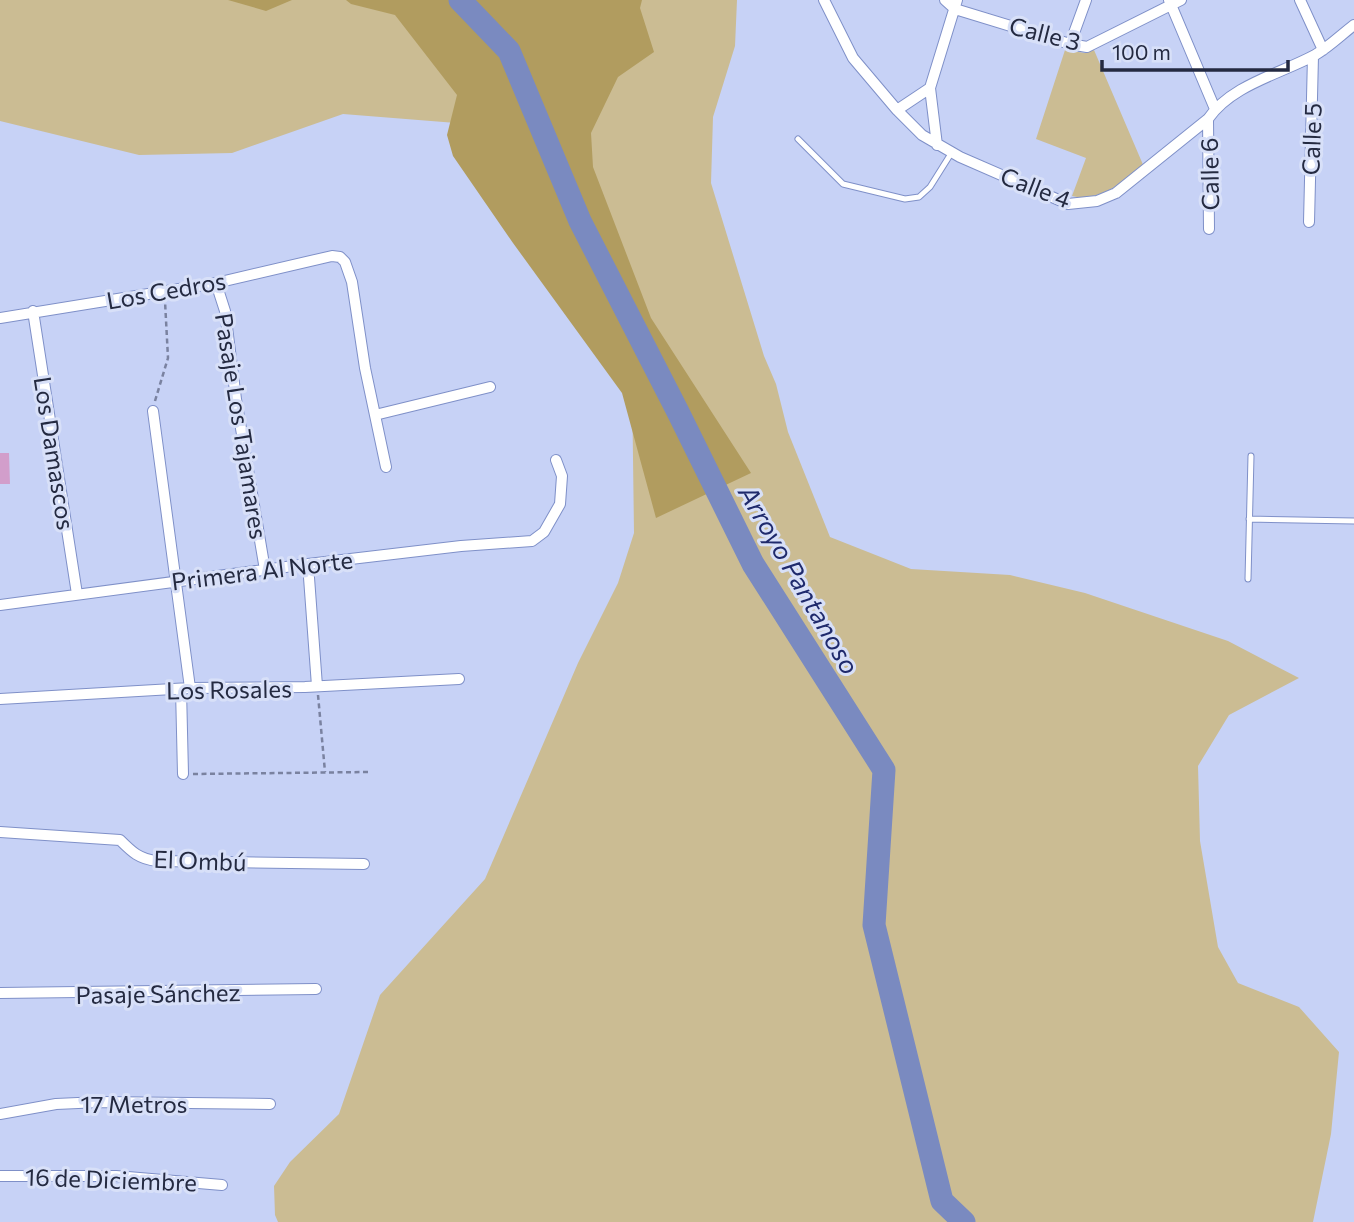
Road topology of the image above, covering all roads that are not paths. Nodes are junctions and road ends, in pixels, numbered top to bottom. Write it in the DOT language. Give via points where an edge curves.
graph roads {
  1 [pos="824,0"];
  2 [pos="945,0"];
  3 [pos="1086,0"];
  4 [pos="1300,0"];
  5 [pos="1174,1"];
  6 [pos="956,4"];
  7 [pos="1353,27"];
  8 [pos="1070,44"];
  9 [pos="1318,53"];
  10 [pos="930,88"];
  11 [pos="1215,109"];
  12 [pos="897,110"];
  13 [pos="1208,119"];
  14 [pos="799,139"];
  15 [pos="937,145"];
  16 [pos="952,152"];
  17 [pos="1309,222"];
  18 [pos="1209,229"];
  19 [pos="216,283"];
  20 [pos="33,311"];
  21 [pos="0,318"];
  22 [pos="490,387"];
  23 [pos="152,411"];
  24 [pos="375,415"];
  25 [pos="1251,456"];
  26 [pos="556,460"];
  27 [pos="386,467"];
  28 [pos="1250,519"];
  29 [pos="1354,521"];
  30 [pos="308,564"];
  31 [pos="265,570"];
  32 [pos="1248,579"];
  33 [pos="176,581"];
  34 [pos="77,594"];
  35 [pos="0,605"];
  36 [pos="458,679"];
  37 [pos="317,685"];
  38 [pos="185,688"];
  39 [pos="0,699"];
  40 [pos="183,774"];
  41 [pos="0,832"];
  42 [pos="364,864"];
  43 [pos="316,989"];
  44 [pos="0,993"];
  45 [pos="270,1104"];
  46 [pos="0,1114"];
  47 [pos="0,1176"];
  48 [pos="222,1185"];
  1 -- 12 [label="street, Calle 4" via="853,58"];
  2 -- 6 [label="street, Calle 3"];
  3 -- 8 [label="street"];
  4 -- 9 [label="street, Calle 5"];
  5 -- 8 [label="street, Calle 3" via="1087,47"];
  5 -- 11 [label="street, Calle 6"];
  6 -- 8 [label="street, Calle 3"];
  6 -- 10 [label="street"];
  7 -- 9 [label="street, Calle 4"];
  9 -- 11 [label="street, Calle 4" via="1231,96"];
  9 -- 17 [label="street, Calle 5"];
  10 -- 12 [label="street"];
  10 -- 15 [label="street"];
  11 -- 13 [label="street, Calle 4"];
  12 -- 15 [label="street, Calle 4"];
  13 -- 16 [label="street, Calle 4" via="1116,193 1082,204 1068,204"];
  13 -- 18 [label="street, Calle 6"];
  14 -- 16 [label="lane" via="843,184 905,199 919,197 930,187"];
  15 -- 16 [label="street, Calle 4"];
  19 -- 20 [label="street, Los Cedros"];
  19 -- 24 [label="street, Los Cedros" via="340,257 352,282"];
  19 -- 31 [label="street, Pasaje Los Tajamares" via="225,311"];
  20 -- 21 [label="street, Los Cedros"];
  20 -- 34 [label="street, Los Damascos"];
  22 -- 24 [label="street"];
  23 -- 33 [label="street"];
  24 -- 27 [label="street"];
  25 -- 28 [label="lane"];
  26 -- 30 [label="street, Primera Al Norte" via="562,476 560,505 538,538 525,543"];
  28 -- 29 [label="lane"];
  28 -- 32 [label="lane"];
  30 -- 31 [label="street, Primera Al Norte"];
  30 -- 37 [label="street"];
  31 -- 33 [label="street, Primera Al Norte"];
  33 -- 34 [label="street, Primera Al Norte"];
  33 -- 38 [label="street"];
  34 -- 35 [label="street, Primera Al Norte"];
  36 -- 37 [label="street, Los Rosales"];
  37 -- 38 [label="street, Los Rosales"];
  38 -- 39 [label="street, Los Rosales"];
  38 -- 40 [label="street"];
  41 -- 42 [label="street, El Ombú" via="120,840 144,860"];
  43 -- 44 [label="street, Pasaje Sánchez"];
  45 -- 46 [label="street, 17 Metros" via="100,1102"];
  47 -- 48 [label="street, 16 de Diciembre" via="116,1176"];
}
